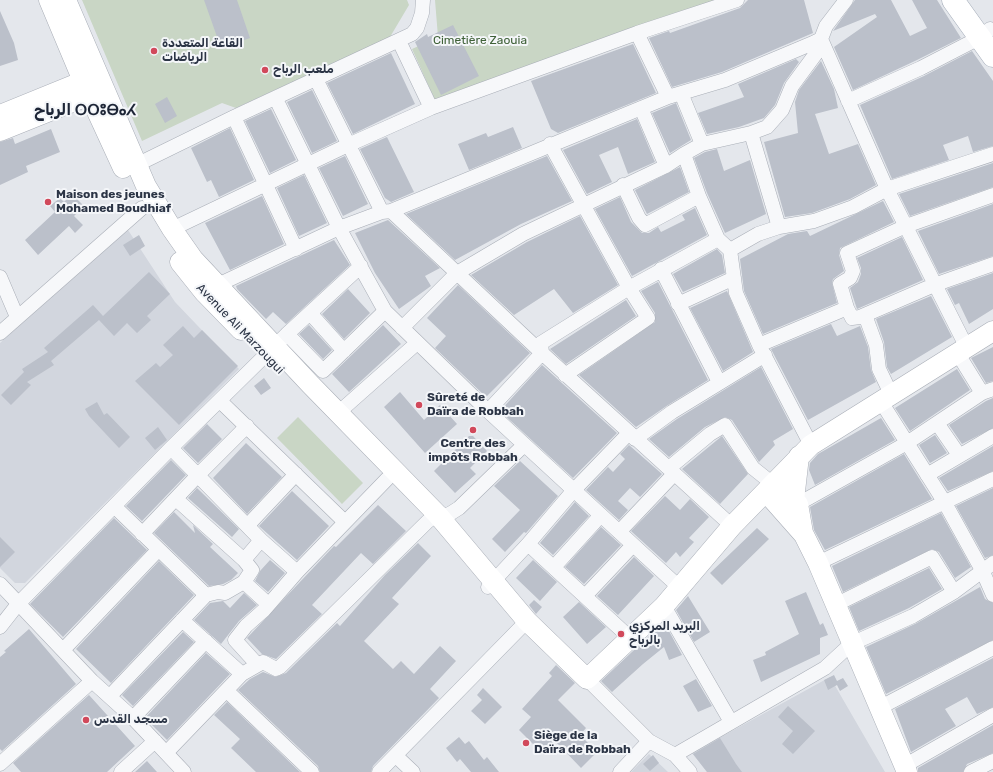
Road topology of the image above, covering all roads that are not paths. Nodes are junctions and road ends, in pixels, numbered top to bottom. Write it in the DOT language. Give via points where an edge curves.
graph roads {
  1 [pos="49,0"];
  2 [pos="66,0"];
  3 [pos="423,0"];
  4 [pos="737,0"];
  5 [pos="846,0"];
  6 [pos="953,0"];
  7 [pos="966,0"];
  8 [pos="636,33"];
  9 [pos="988,33"];
  10 [pos="399,41"];
  11 [pos="822,41"];
  12 [pos="993,56"];
  13 [pos="316,79"];
  14 [pos="93,86"];
  15 [pos="674,95"];
  16 [pos="276,99"];
  17 [pos="848,101"];
  18 [pos="431,108"];
  19 [pos="641,108"];
  20 [pos="0,115"];
  21 [pos="234,117"];
  22 [pos="0,131"];
  23 [pos="751,133"];
  24 [pos="550,144"];
  25 [pos="702,144"];
  26 [pos="348,145"];
  27 [pos="684,154"];
  28 [pos="993,154"];
  29 [pos="307,164"];
  30 [pos="666,166"];
  31 [pos="130,168"];
  32 [pos="265,184"];
  33 [pos="623,185"];
  34 [pos="887,189"];
  35 [pos="993,195"];
  36 [pos="699,196"];
  37 [pos="582,204"];
  38 [pos="142,208"];
  39 [pos="387,211"];
  40 [pos="906,226"];
  41 [pos="779,227"];
  42 [pos="339,228"];
  43 [pos="172,229"];
  44 [pos="718,239"];
  45 [pos="296,249"];
  46 [pos="730,250"];
  47 [pos="993,264"];
  48 [pos="361,266"];
  49 [pos="661,270"];
  50 [pos="457,273"];
  51 [pos="0,277"];
  52 [pos="734,278"];
  53 [pos="934,286"];
  54 [pos="210,288"];
  55 [pos="629,288"];
  56 [pos="678,304"];
  57 [pos="847,308"];
  58 [pos="385,311"];
  59 [pos="310,313"];
  60 [pos="864,316"];
  61 [pos="17,317"];
  62 [pos="402,328"];
  63 [pos="993,331"];
  64 [pos="0,333"];
  65 [pos="417,343"];
  66 [pos="276,346"];
  67 [pos="762,350"];
  68 [pos="344,351"];
  69 [pos="962,351"];
  70 [pos="542,353"];
  71 [pos="565,375"];
  72 [pos="316,378"];
  73 [pos="719,382"];
  74 [pos="987,391"];
  75 [pos="886,397"];
  76 [pos="220,401"];
  77 [pos="488,411"];
  78 [pos="338,412"];
  79 [pos="938,423"];
  80 [pos="247,426"];
  81 [pos="632,436"];
  82 [pos="993,436"];
  83 [pos="907,443"];
  84 [pos="524,445"];
  85 [pos="171,448"];
  86 [pos="805,450"];
  87 [pos="959,455"];
  88 [pos="672,471"];
  89 [pos="199,474"];
  90 [pos="296,474"];
  91 [pos="927,475"];
  92 [pos="387,479"];
  93 [pos="993,479"];
  94 [pos="768,485"];
  95 [pos="573,491"];
  96 [pos="176,499"];
  97 [pos="945,503"];
  98 [pos="114,506"];
  99 [pos="601,515"];
  100 [pos="797,515"];
  101 [pos="432,518"];
  102 [pos="738,521"];
  103 [pos="345,522"];
  104 [pos="248,525"];
  105 [pos="619,532"];
  106 [pos="142,534"];
  107 [pos="261,540"];
  108 [pos="528,544"];
  109 [pos="633,545"];
  110 [pos="158,550"];
  111 [pos="244,560"];
  112 [pos="818,563"];
  113 [pos="554,567"];
  114 [pos="987,567"];
  115 [pos="297,572"];
  116 [pos="244,582"];
  117 [pos="0,584"];
  118 [pos="491,584"];
  119 [pos="680,588"];
  120 [pos="954,592"];
  121 [pos="206,595"];
  122 [pos="993,595"];
  123 [pos="585,596"];
  124 [pos="18,604"];
  125 [pos="268,604"];
  126 [pos="835,605"];
  127 [pos="664,606"];
  128 [pos="182,620"];
  129 [pos="527,621"];
  130 [pos="0,627"];
  131 [pos="629,637"];
  132 [pos="206,641"];
  133 [pos="851,644"];
  134 [pos="993,648"];
  135 [pos="63,650"];
  136 [pos="256,666"];
  137 [pos="242,674"];
  138 [pos="587,679"];
  139 [pos="92,680"];
  140 [pos="227,691"];
  141 [pos="110,696"];
  142 [pos="879,708"];
  143 [pos="993,715"];
  144 [pos="133,718"];
  145 [pos="731,722"];
  146 [pos="154,741"];
  147 [pos="649,741"];
  148 [pos="166,753"];
  149 [pos="675,755"];
  150 [pos="396,756"];
  151 [pos="993,760"];
  152 [pos="2,765"];
  153 [pos="905,769"];
  154 [pos="121,772"];
  155 [pos="184,772"];
  156 [pos="312,772"];
  157 [pos="379,772"];
  158 [pos="413,772"];
  159 [pos="620,772"];
  160 [pos="690,772"];
  161 [pos="971,772"];
  1 -- 14 [label="main road, Avenue Ali Marzougui"];
  2 -- 14 [label="main road, Avenue Ali Marzougui"];
  3 -- 10 [label="street" via="422,13 416,28 412,34"];
  4 -- 8 [label="street"];
  5 -- 11 [label="street" via="826,26"];
  6 -- 9 [label="main road"];
  7 -- 9 [label="main road"];
  8 -- 15 [label="street"];
  8 -- 18 [label="street"];
  9 -- 12 [label="main road"];
  9 -- 17 [label="street" via="921,68"];
  10 -- 13 [label="street"];
  10 -- 18 [label="street"];
  11 -- 15 [label="street" via="726,80"];
  11 -- 17 [label="street"];
  11 -- 23 [label="street" via="792,86 782,110 767,127"];
  13 -- 16 [label="street"];
  13 -- 26 [label="street"];
  14 -- 20 [label="main road"];
  14 -- 22 [label="main road"];
  14 -- 31 [label="main road, Avenue Ali Marzougui"];
  15 -- 19 [label="street"];
  15 -- 25 [label="street"];
  16 -- 21 [label="street"];
  16 -- 29 [label="street"];
  17 -- 34 [label="street"];
  18 -- 26 [label="street"];
  19 -- 24 [label="street"];
  19 -- 30 [label="street"];
  21 -- 31 [label="street"];
  21 -- 32 [label="street"];
  23 -- 25 [label="street"];
  23 -- 41 [label="street"];
  24 -- 37 [label="street"];
  24 -- 39 [label="street"];
  25 -- 27 [label="street"];
  26 -- 29 [label="street"];
  26 -- 39 [label="street"];
  27 -- 30 [label="street"];
  27 -- 36 [label="street"];
  28 -- 34 [label="street"];
  29 -- 32 [label="street"];
  29 -- 42 [label="street"];
  30 -- 33 [label="street"];
  31 -- 38 [label="main road, Avenue Ali Marzougui"];
  31 -- 43 [label="main road, Avenue Ali Marzougui" via="150,192"];
  32 -- 43 [label="street"];
  32 -- 45 [label="street"];
  33 -- 36 [label="street" via="645,225"];
  33 -- 37 [label="street"];
  34 -- 40 [label="street"];
  34 -- 41 [label="street" via="853,207 814,221"];
  35 -- 40 [label="street"];
  36 -- 44 [label="street"];
  37 -- 50 [label="street" via="523,234"];
  37 -- 55 [label="street"];
  38 -- 54 [label="main road, Avenue Ali Marzougui" via="174,255"];
  38 -- 61 [label="street"];
  39 -- 42 [label="street"];
  39 -- 50 [label="street"];
  40 -- 53 [label="street"];
  40 -- 57 [label="street" via="847,253 853,271 850,278 840,284"];
  41 -- 46 [label="street" via="758,234"];
  42 -- 45 [label="street"];
  42 -- 48 [label="street"];
  43 -- 54 [label="main road, Avenue Ali Marzougui"];
  44 -- 46 [label="street"];
  44 -- 49 [label="street"];
  45 -- 54 [label="street"];
  46 -- 52 [label="street"];
  47 -- 53 [label="street"];
  48 -- 58 [label="street"];
  48 -- 59 [label="street"];
  49 -- 55 [label="street"];
  49 -- 56 [label="street"];
  50 -- 62 [label="street"];
  50 -- 70 [label="street"];
  51 -- 61 [label="street"];
  52 -- 56 [label="street"];
  52 -- 67 [label="street" via="736,293"];
  53 -- 60 [label="street"];
  53 -- 69 [label="street"];
  54 -- 66 [label="main road, Avenue Ali Marzougui"];
  55 -- 70 [label="street" via="541,343"];
  55 -- 71 [label="street" via="648,318"];
  56 -- 73 [label="street"];
  57 -- 60 [label="street" via="852,318"];
  57 -- 67 [label="street"];
  58 -- 62 [label="street"];
  58 -- 68 [label="street"];
  59 -- 66 [label="street"];
  59 -- 68 [label="street"];
  60 -- 75 [label="street" via="876,345"];
  61 -- 64 [label="street"];
  62 -- 65 [label="street"];
  63 -- 69 [label="main road"];
  65 -- 77 [label="street"];
  65 -- 78 [label="street"];
  66 -- 72 [label="main road, Avenue Ali Marzougui"];
  66 -- 76 [label="street"];
  66 -- 92 [label="main road, Avenue Ali Marzougui"];
  67 -- 73 [label="street"];
  67 -- 86 [label="street"];
  68 -- 72 [label="street"];
  69 -- 74 [label="street"];
  69 -- 75 [label="main road"];
  70 -- 71 [label="street"];
  70 -- 77 [label="street"];
  71 -- 81 [label="street"];
  72 -- 78 [label="main road, Avenue Ali Marzougui"];
  73 -- 81 [label="street"];
  74 -- 79 [label="street"];
  75 -- 83 [label="street"];
  75 -- 86 [label="main road"];
  76 -- 80 [label="street"];
  76 -- 85 [label="street"];
  77 -- 84 [label="street"];
  78 -- 101 [label="main road, Avenue Ali Marzougui"];
  79 -- 83 [label="street"];
  79 -- 87 [label="street"];
  80 -- 89 [label="street"];
  80 -- 90 [label="street"];
  81 -- 88 [label="street"];
  81 -- 95 [label="street"];
  82 -- 87 [label="street"];
  83 -- 91 [label="street"];
  83 -- 100 [label="street"];
  84 -- 95 [label="street"];
  84 -- 101 [label="street" via="459,508 448,515"];
  85 -- 89 [label="street"];
  85 -- 98 [label="street"];
  86 -- 94 [label="main road"];
  86 -- 100 [label="main road"];
  87 -- 91 [label="street"];
  88 -- 94 [label="street" via="710,434 725,425 753,468"];
  88 -- 102 [label="street"];
  88 -- 105 [label="street"];
  89 -- 96 [label="street"];
  89 -- 104 [label="street"];
  90 -- 103 [label="street"];
  90 -- 104 [label="street"];
  91 -- 97 [label="street"];
  92 -- 101 [label="main road, Avenue Ali Marzougui"];
  92 -- 103 [label="street"];
  93 -- 97 [label="street"];
  94 -- 100 [label="main road" via="778,507"];
  94 -- 102 [label="main road"];
  95 -- 99 [label="street"];
  95 -- 108 [label="street"];
  96 -- 106 [label="street"];
  96 -- 111 [label="street"];
  97 -- 112 [label="street"];
  97 -- 114 [label="street"];
  98 -- 106 [label="street"];
  98 -- 124 [label="street"];
  99 -- 105 [label="street"];
  99 -- 113 [label="street"];
  100 -- 102 [label="main road"];
  100 -- 112 [label="main road"];
  101 -- 118 [label="main road, Avenue Ali Marzougui"];
  101 -- 136 [label="street" via="280,667 276,669 263,662"];
  102 -- 119 [label="main road"];
  103 -- 115 [label="street"];
  104 -- 107 [label="street"];
  105 -- 109 [label="street"];
  106 -- 110 [label="street"];
  107 -- 111 [label="street"];
  107 -- 115 [label="street"];
  108 -- 113 [label="street"];
  108 -- 118 [label="street"];
  109 -- 119 [label="street"];
  109 -- 123 [label="street"];
  110 -- 121 [label="street"];
  110 -- 135 [label="street"];
  111 -- 116 [label="street" via="252,570"];
  112 -- 126 [label="main road"];
  113 -- 123 [label="street"];
  114 -- 120 [label="street"];
  114 -- 122 [label="street"];
  115 -- 125 [label="street"];
  116 -- 121 [label="street" via="225,593"];
  116 -- 125 [label="street"];
  117 -- 124 [label="street"];
  118 -- 129 [label="main road, Avenue Ali Marzougui"];
  119 -- 127 [label="main road"];
  120 -- 126 [label="street" via="932,557"];
  120 -- 133 [label="street" via="913,616"];
  121 -- 128 [label="street"];
  123 -- 131 [label="street"];
  124 -- 130 [label="street"];
  124 -- 135 [label="street"];
  125 -- 136 [label="street" via="235,640"];
  126 -- 133 [label="main road"];
  127 -- 131 [label="main road"];
  127 -- 145 [label="street"];
  128 -- 132 [label="street"];
  128 -- 141 [label="street"];
  129 -- 138 [label="main road, Avenue Ali Marzougui"];
  129 -- 150 [label="street"];
  131 -- 138 [label="main road"];
  132 -- 137 [label="street"];
  132 -- 144 [label="street"];
  133 -- 142 [label="main road"];
  133 -- 145 [label="street" via="825,668"];
  134 -- 142 [label="street"];
  135 -- 139 [label="street"];
  136 -- 137 [label="street"];
  137 -- 140 [label="street"];
  138 -- 147 [label="street"];
  139 -- 141 [label="street"];
  139 -- 152 [label="street"];
  140 -- 148 [label="street"];
  140 -- 156 [label="street"];
  141 -- 144 [label="street"];
  142 -- 153 [label="main road"];
  143 -- 153 [label="street"];
  144 -- 146 [label="street"];
  145 -- 149 [label="street"];
  146 -- 148 [label="street"];
  146 -- 154 [label="street"];
  147 -- 149 [label="street"];
  147 -- 159 [label="street"];
  148 -- 155 [label="street"];
  149 -- 160 [label="street"];
  150 -- 157 [label="street"];
  150 -- 158 [label="street"];
  151 -- 161 [label="street"];
}
